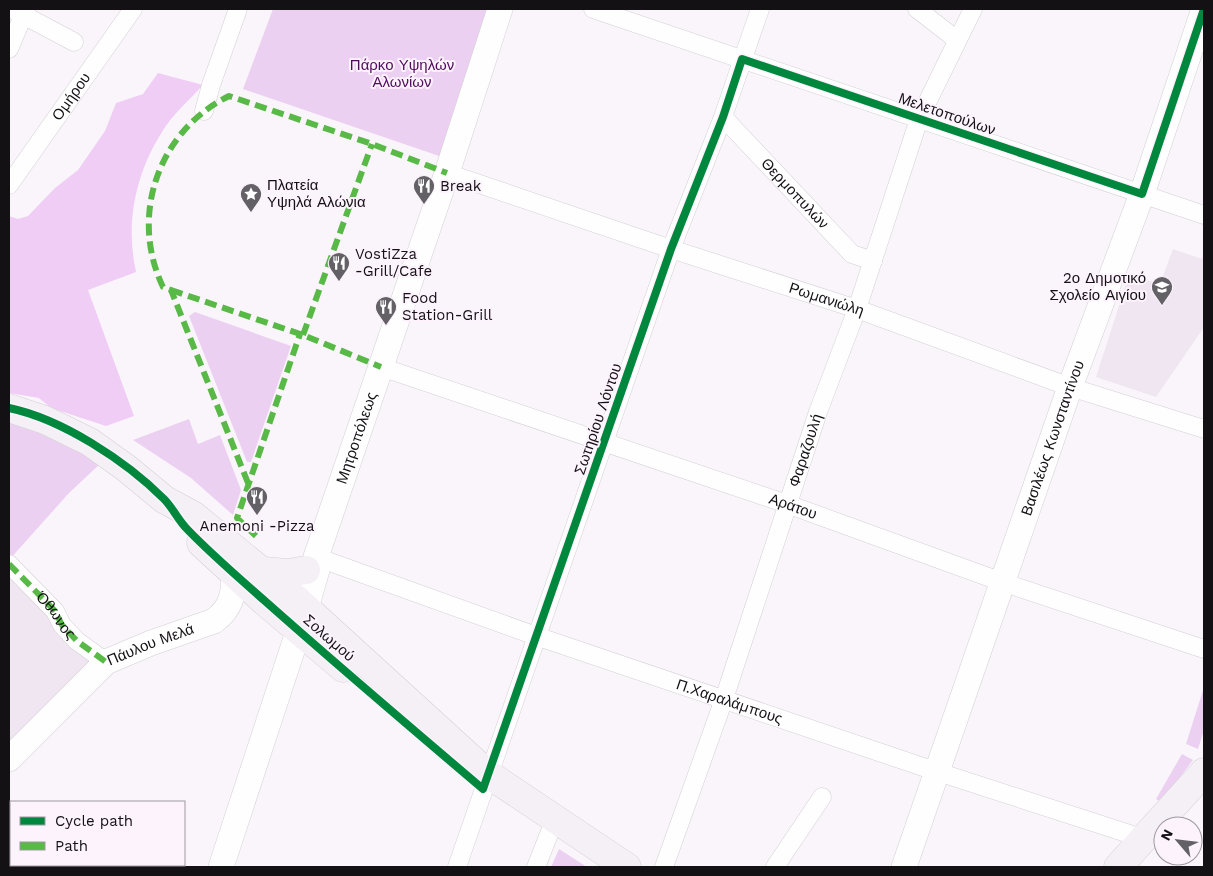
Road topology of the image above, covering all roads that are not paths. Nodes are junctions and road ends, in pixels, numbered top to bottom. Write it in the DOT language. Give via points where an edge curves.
graph roads {
  1 [pos="133,9"];
  2 [pos="238,9"];
  3 [pos="500,9"];
  4 [pos="592,9"];
  5 [pos="760,9"];
  6 [pos="917,9"];
  7 [pos="973,9"];
  8 [pos="21,11"];
  9 [pos="1203,12"];
  10 [pos="957,40"];
  11 [pos="74,42"];
  12 [pos="9,49"];
  13 [pos="742,59"];
  14 [pos="204,111"];
  15 [pos="723,117"];
  16 [pos="919,119"];
  17 [pos="447,173"];
  18 [pos="9,185"];
  19 [pos="1142,194"];
  20 [pos="1204,216"];
  21 [pos="671,249"];
  22 [pos="873,261"];
  23 [pos="857,309"];
  24 [pos="381,367"];
  25 [pos="1070,387"];
  26 [pos="9,408"];
  27 [pos="1204,429"];
  28 [pos="605,443"];
  29 [pos="165,500"];
  30 [pos="787,504"];
  31 [pos="9,564"];
  32 [pos="311,564"];
  33 [pos="263,571"];
  34 [pos="234,572"];
  35 [pos="1002,582"];
  36 [pos="297,615"];
  37 [pos="536,636"];
  38 [pos="1204,649"];
  39 [pos="106,662"];
  40 [pos="724,699"];
  41 [pos="9,759"];
  42 [pos="935,771"];
  43 [pos="1204,772"];
  44 [pos="486,782"];
  45 [pos="822,797"];
  46 [pos="552,826"];
  47 [pos="1145,839"];
  48 [pos="208,867"];
  49 [pos="221,867"];
  50 [pos="457,867"];
  51 [pos="536,867"];
  52 [pos="598,867"];
  53 [pos="627,867"];
  54 [pos="664,867"];
  55 [pos="774,867"];
  56 [pos="904,867"];
  57 [pos="1118,867"];
  1 -- 18 [label="street, Ομήρου"];
  2 -- 14 [label="street"];
  3 -- 17 [label="street, Μητροπόλεως"];
  4 -- 13 [label="street, Μελετοπούλων"];
  5 -- 13 [label="street, Σωτηρίου Λόντου"];
  6 -- 10 [label="street"];
  7 -- 10 [label="street, Φαραζουλή"];
  8 -- 11 [label="street"];
  8 -- 12 [label="street"];
  9 -- 19 [label="street, Βασιλέως Κωνσταντίνου"];
  10 -- 16 [label="street, Φαραζουλή"];
  13 -- 15 [label="street, Σωτηρίου Λόντου"];
  13 -- 16 [label="street, Μελετοπούλων"];
  15 -- 21 [label="street, Σωτηρίου Λόντου"];
  15 -- 22 [label="street, Θερμοπυλών" via="852,254"];
  16 -- 19 [label="street, Μελετοπούλων"];
  16 -- 22 [label="street, Φαραζουλή"];
  17 -- 21 [label="street, Ρωμανιώλη"];
  17 -- 24 [label="street, Μητροπόλεως"];
  19 -- 20 [label="street, Μελετοπούλων"];
  19 -- 25 [label="street, Βασιλέως Κωνσταντίνου"];
  21 -- 23 [label="street, Ρωμανιώλη"];
  21 -- 28 [label="street, Σωτηρίου Λόντου"];
  22 -- 23 [label="street, Φαραζουλή"];
  23 -- 25 [label="street, Ρωμανιώλη"];
  23 -- 30 [label="street, Φαραζουλή"];
  24 -- 28 [label="street, Αράτου"];
  24 -- 32 [label="street, Μητροπόλεως"];
  25 -- 27 [label="street, Ρωμανιώλη"];
  25 -- 35 [label="street, Βασιλέως Κωνσταντίνου"];
  26 -- 29 [label="main road" via="45,420 90,442"];
  28 -- 30 [label="street, Αράτου"];
  28 -- 37 [label="street, Σωτηρίου Λόντου"];
  29 -- 33 [label="main road, Σολωμού" via="194,515"];
  29 -- 34 [label="main road, Σολωμού" via="186,528"];
  30 -- 35 [label="street, Αράτου"];
  30 -- 40 [label="street, Φαραζουλή"];
  31 -- 39 [label="street, Όθωνος" via="55,611 62,625 77,641"];
  32 -- 33 [label="main road" via="288,573"];
  32 -- 36 [label="street, Μητροπόλεως" via="317,570"];
  32 -- 37 [label="street, Π.Χαραλάμπους"];
  33 -- 36 [label="main road, Σολωμού"];
  34 -- 36 [label="main road, Σολωμού"];
  34 -- 39 [label="street, Πάυλου Μελά" via="232,599 223,615"];
  35 -- 38 [label="street, Αράτου"];
  35 -- 42 [label="street, Βασιλέως Κωνσταντίνου"];
  36 -- 44 [label="main road, Σολωμού"];
  36 -- 48 [label="street, Μητροπόλεως"];
  36 -- 49 [label="street, Μητροπόλεως"];
  37 -- 40 [label="street, Π.Χαραλάμπους"];
  37 -- 44 [label="street, Σωτηρίου Λόντου"];
  39 -- 41 [label="street, Πάυλου Μελά"];
  40 -- 42 [label="street, Π.Χαραλάμπους"];
  40 -- 54 [label="street, Φαραζουλή"];
  42 -- 47 [label="street, Π.Χαραλάμπους"];
  42 -- 56 [label="street, Βασιλέως Κωνσταντίνου"];
  43 -- 47 [label="main road"];
  44 -- 46 [label="main road, Σολωμού"];
  44 -- 50 [label="street, Σωτηρίου Λόντου"];
  45 -- 55 [label="street"];
  46 -- 51 [label="street"];
  46 -- 52 [label="main road, Σολωμού"];
  46 -- 53 [label="main road, Σολωμού"];
  47 -- 57 [label="main road"];
}
